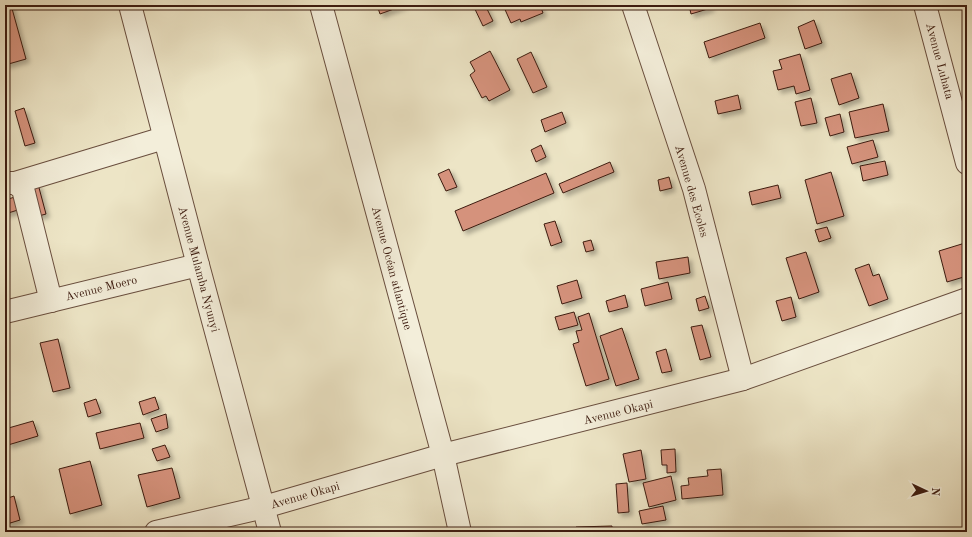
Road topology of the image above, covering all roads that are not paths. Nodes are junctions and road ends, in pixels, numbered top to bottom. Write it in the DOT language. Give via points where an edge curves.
graph roads {
  1 [pos="130,5"];
  2 [pos="321,5"];
  3 [pos="633,5"];
  4 [pos="925,5"];
  5 [pos="164,138"];
  6 [pos="967,163"];
  7 [pos="10,183"];
  8 [pos="198,265"];
  9 [pos="967,299"];
  10 [pos="51,301"];
  11 [pos="5,312"];
  12 [pos="743,380"];
  13 [pos="443,455"];
  14 [pos="264,507"];
  15 [pos="156,532"];
  16 [pos="270,532"];
  17 [pos="460,532"];
  1 -- 5 [label="street, Avenue Mulamba Nyunyi"];
  2 -- 13 [label="street, Avenue Océan atlantique"];
  3 -- 12 [label="street, Avenue des Ecoles" via="694,189"];
  4 -- 6 [label="street, Avenue Luhata"];
  5 -- 7 [label="street"];
  5 -- 8 [label="street, Avenue Mulamba Nyunyi"];
  7 -- 10 [label="street" via="23,189"];
  8 -- 10 [label="street, Avenue Moero"];
  8 -- 14 [label="street, Avenue Mulamba Nyunyi"];
  9 -- 12 [label="street, Avenue Okapi"];
  10 -- 11 [label="street, Avenue Moero"];
  12 -- 13 [label="street, Avenue Okapi"];
  13 -- 14 [label="street, Avenue Okapi"];
  13 -- 17 [label="street, Avenue Océan atlantique"];
  14 -- 15 [label="street, Avenue Okapi"];
  14 -- 16 [label="street, Avenue Mulamba Nyunyi"];
}
